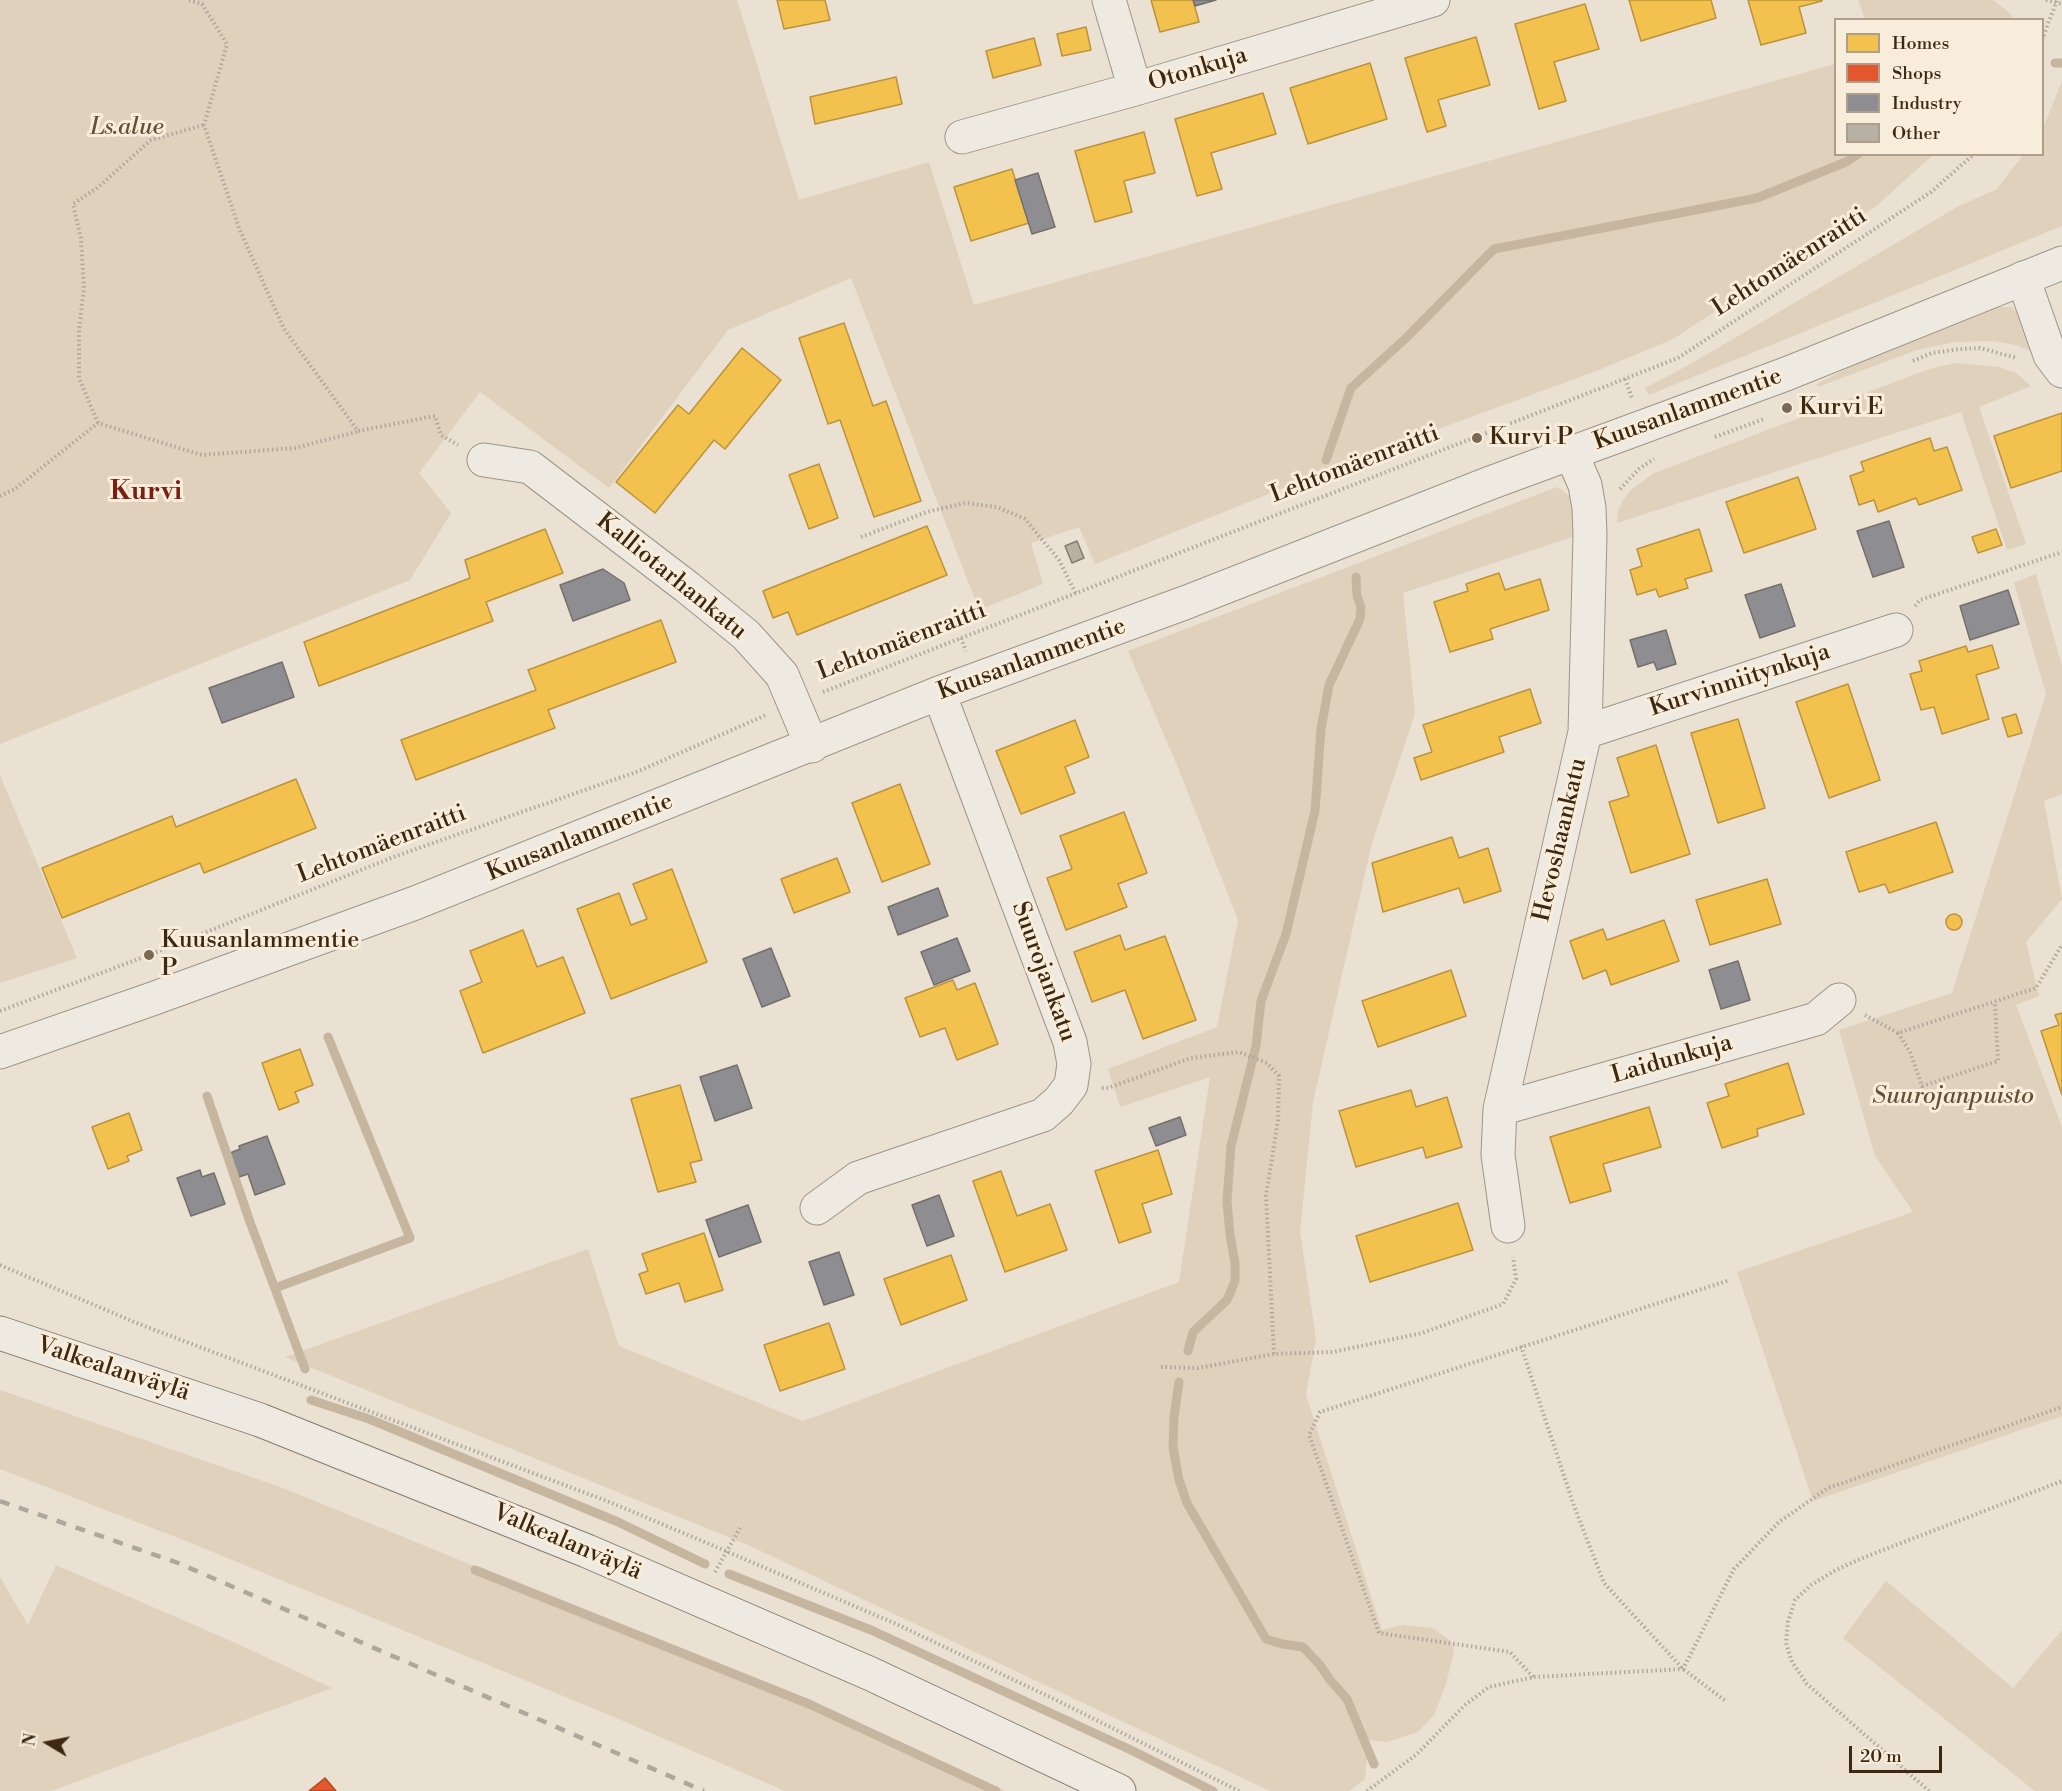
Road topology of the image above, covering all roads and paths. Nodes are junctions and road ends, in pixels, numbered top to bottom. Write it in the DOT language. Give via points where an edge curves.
graph roads {
  1 [pos="189,0"];
  2 [pos="1109,0"];
  3 [pos="1433,0"];
  4 [pos="2046,0"];
  5 [pos="201,2"];
  6 [pos="2056,2"];
  7 [pos="2062,4"];
  8 [pos="2044,37"];
  9 [pos="1135,88"];
  10 [pos="204,125"];
  11 [pos="962,137"];
  12 [pos="1972,156"];
  13 [pos="2062,263"];
  14 [pos="2023,278"];
  15 [pos="2021,360"];
  16 [pos="1910,362"];
  17 [pos="2062,371"];
  18 [pos="1625,379"];
  19 [pos="1633,401"];
  20 [pos="1767,418"];
  21 [pos="98,423"];
  22 [pos="358,431"];
  23 [pos="1714,438"];
  24 [pos="1571,453"];
  25 [pos="1658,456"];
  26 [pos="484,460"];
  27 [pos="0,496"];
  28 [pos="1588,508"];
  29 [pos="861,537"];
  30 [pos="2062,552"];
  31 [pos="1076,594"];
  32 [pos="1896,630"];
  33 [pos="821,693"];
  34 [pos="939,693"];
  35 [pos="776,710"];
  36 [pos="1585,732"];
  37 [pos="812,746"];
  38 [pos="2062,945"];
  39 [pos="1839,1000"];
  40 [pos="1995,1002"];
  41 [pos="0,1011"];
  42 [pos="1898,1033"];
  43 [pos="0,1052"];
  44 [pos="1071,1085"];
  45 [pos="1500,1109"];
  46 [pos="817,1208"];
  47 [pos="1508,1226"];
  48 [pos="0,1265"];
  49 [pos="1730,1280"];
  50 [pos="0,1333"];
  51 [pos="1521,1346"];
  52 [pos="1274,1354"];
  53 [pos="1161,1367"];
  54 [pos="2062,1407"];
  55 [pos="2062,1481"];
  56 [pos="740,1528"];
  57 [pos="726,1552"];
  58 [pos="702,1600"];
  59 [pos="1683,1669"];
  60 [pos="1534,1677"];
  61 [pos="1727,1702"];
  62 [pos="1119,1791"];
  63 [pos="1239,1791"];
  64 [pos="1367,1791"];
  65 [pos="1929,1791"];
  1 -- 5 [label="path"];
  2 -- 9 [label="street"];
  3 -- 9 [label="street, Otonkuja"];
  4 -- 6 [label="path"];
  5 -- 10 [label="path" via="227,44"];
  6 -- 7 [label="path"];
  6 -- 8 [label="path"];
  9 -- 11 [label="street, Otonkuja"];
  10 -- 21 [label="path" via="151,140 73,204 81,239 84,288 79,328 80,378"];
  10 -- 22 [label="path" via="239,228 284,328"];
  12 -- 18 [label="path, Lehtomäenraitti" via="1931,192 1678,358"];
  13 -- 14 [label="street, Kuusanlammentie"];
  14 -- 17 [label="street" via="2050,355"];
  14 -- 24 [label="street, Kuusanlammentie" via="1786,374"];
  15 -- 16 [label="path" via="2001,352 1970,348 1932,353"];
  18 -- 19 [label="path"];
  18 -- 31 [label="path, Lehtomäenraitti"];
  20 -- 23 [label="path"];
  21 -- 22 [label="path" via="202,455 295,448"];
  21 -- 27 [label="path" via="15,489"];
  22 -- 26 [label="path" via="435,416 441,435"];
  24 -- 28 [label="street, Hevoshaankatu" via="1585,485"];
  24 -- 34 [label="street, Kuusanlammentie"];
  25 -- 28 [label="path" via="1639,469 1612,502"];
  26 -- 37 [label="street, Kalliotarhankatu" via="530,467 746,634 782,675"];
  28 -- 36 [label="street, Hevoshaankatu"];
  29 -- 31 [label="path" via="927,512 965,503 997,507 1025,519 1059,560"];
  30 -- 32 [label="path" via="1920,600"];
  31 -- 33 [label="path, Lehtomäenraitti"];
  32 -- 36 [label="street, Kurvinniitynkuja"];
  34 -- 37 [label="street, Kuusanlammentie"];
  34 -- 44 [label="street, Suurojankatu" via="1070,1042 1074,1064"];
  35 -- 41 [label="path, Lehtomäenraitti" via="639,771 396,856"];
  36 -- 45 [label="street, Hevoshaankatu"];
  37 -- 43 [label="street, Kuusanlammentie" via="415,903"];
  38 -- 40 [label="path" via="2036,988"];
  39 -- 42 [label="path"];
  39 -- 45 [label="street, Laidunkuja" via="1816,1019"];
  40 -- 42 [label="path"];
  40 -- 42 [label="path" via="1998,1061 1922,1086 1910,1052"];
  44 -- 46 [label="street" via="1043,1115 858,1178"];
  44 -- 52 [label="path" via="1108,1088 1191,1058 1239,1052 1267,1063 1279,1076 1278,1120 1266,1196"];
  45 -- 47 [label="street, Hevoshaankatu" via="1498,1155"];
  47 -- 52 [label="path" via="1516,1279 1503,1304 1422,1333 1334,1352"];
  48 -- 57 [label="path" via="139,1324 602,1499"];
  49 -- 51 [label="path"];
  50 -- 58 [label="street, Valkealanväylä" via="260,1420"];
  51 -- 59 [label="path" via="1604,1584"];
  51 -- 60 [label="path" via="1320,1412 1310,1435 1378,1633 1510,1652"];
  52 -- 53 [label="path" via="1198,1368"];
  54 -- 59 [label="path" via="1828,1488 1812,1499 1779,1522 1734,1569"];
  55 -- 65 [label="path" via="1860,1559 1811,1585 1795,1600 1786,1643 1792,1662 1807,1684"];
  56 -- 57 [label="path"];
  57 -- 58 [label="path"];
  57 -- 63 [label="path" via="894,1623"];
  58 -- 62 [label="street, Valkealanväylä"];
  59 -- 60 [label="path"];
  59 -- 61 [label="path"];
  60 -- 64 [label="path" via="1490,1687 1465,1705 1417,1754"];
}
